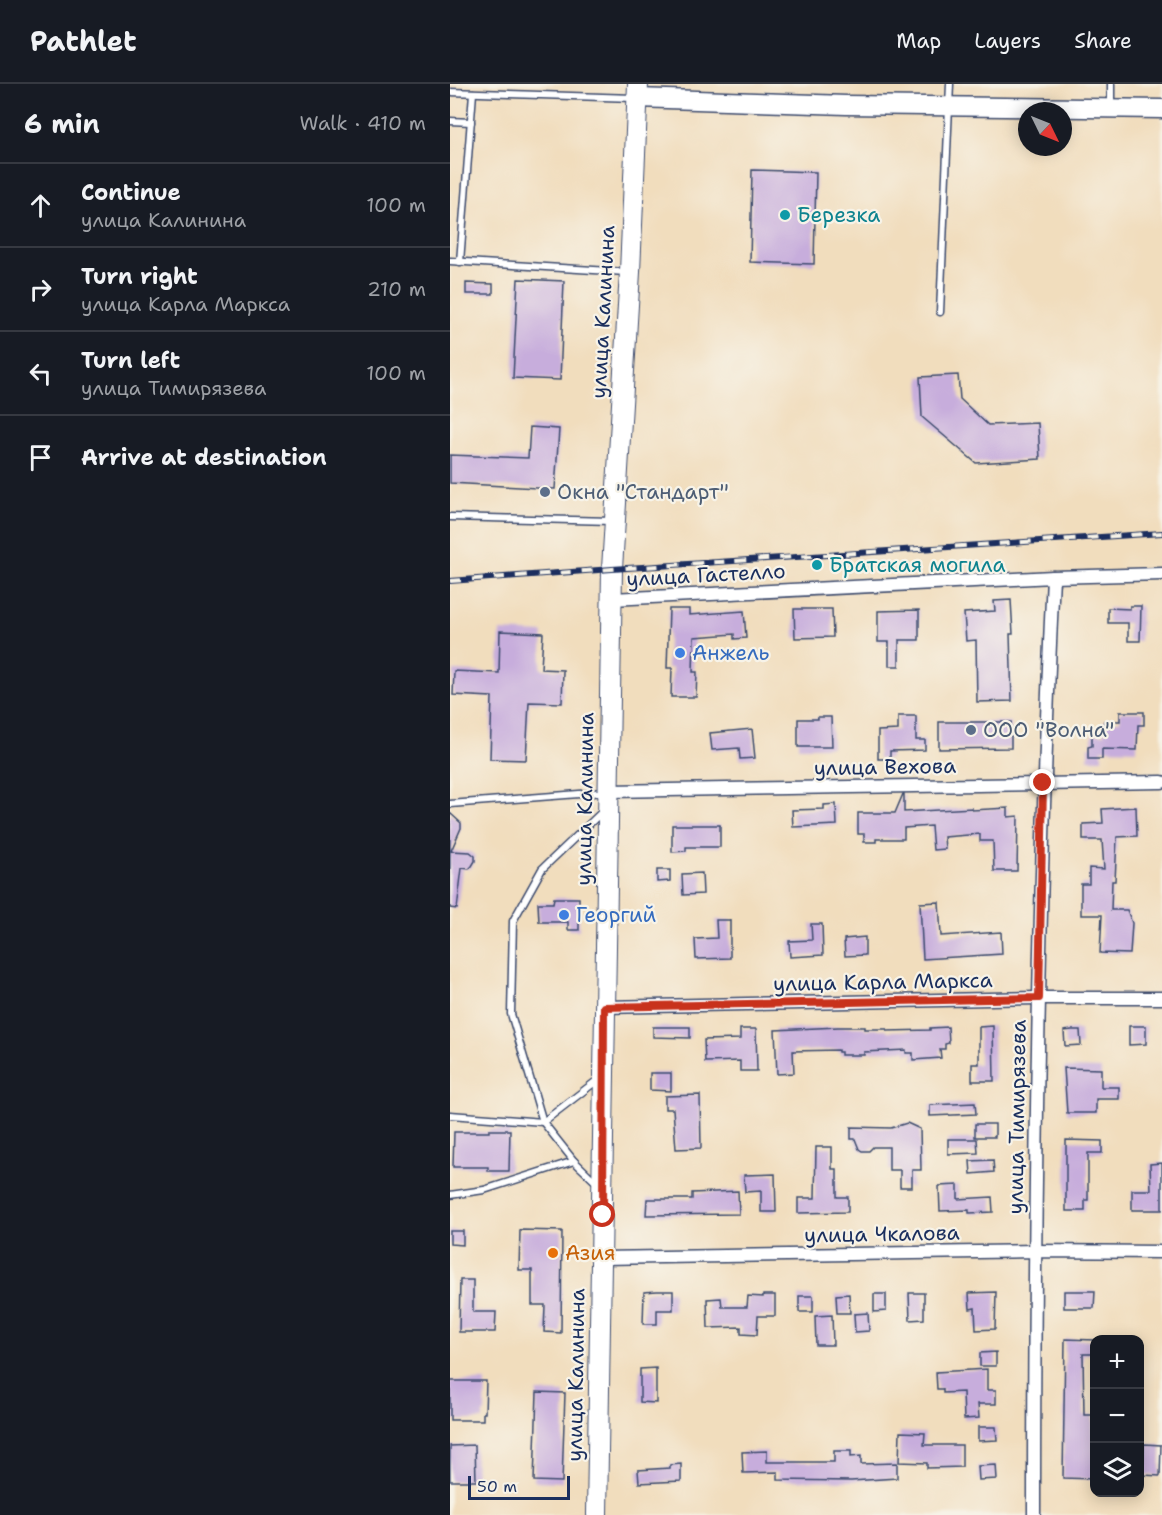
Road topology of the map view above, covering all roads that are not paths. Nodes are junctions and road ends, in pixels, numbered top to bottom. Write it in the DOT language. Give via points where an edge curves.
graph roads {
  1 [pos="950,84"];
  2 [pos="1111,84"];
  3 [pos="637,91"];
  4 [pos="450,92"];
  5 [pos="473,93"];
  6 [pos="950,107"];
  7 [pos="1110,109"];
  8 [pos="1162,109"];
  9 [pos="450,121"];
  10 [pos="471,122"];
  11 [pos="450,261"];
  12 [pos="460,262"];
  13 [pos="630,272"];
  14 [pos="940,312"];
  15 [pos="450,516"];
  16 [pos="615,521"];
  17 [pos="1162,574"];
  18 [pos="1053,577"];
  19 [pos="612,599"];
  20 [pos="1162,782"];
  21 [pos="1043,783"];
  22 [pos="609,798"];
  23 [pos="450,804"];
  24 [pos="1039,998"];
  25 [pos="1162,998"];
  26 [pos="604,1007"];
  27 [pos="604,1074"];
  28 [pos="450,1115"];
  29 [pos="543,1122"];
  30 [pos="574,1161"];
  31 [pos="603,1189"];
  32 [pos="450,1195"];
  33 [pos="1034,1251"];
  34 [pos="1162,1252"];
  35 [pos="602,1258"];
  36 [pos="597,1515"];
  37 [pos="1034,1515"];
  1 -- 6 [label="lane"];
  2 -- 7 [label="lane"];
  3 -- 5 [label="lane"];
  3 -- 6 [label="main road" via="834,105"];
  3 -- 13 [label="main road, улица Калинина"];
  4 -- 5 [label="lane"];
  5 -- 10 [label="lane"];
  6 -- 7 [label="main road"];
  6 -- 14 [label="lane"];
  7 -- 8 [label="main road"];
  9 -- 10 [label="lane"];
  10 -- 12 [label="lane"];
  11 -- 12 [label="lane"];
  12 -- 13 [label="lane"];
  13 -- 16 [label="main road, улица Калинина"];
  15 -- 16 [label="lane"];
  16 -- 19 [label="main road, улица Калинина"];
  17 -- 18 [label="street, улица Гастелло"];
  18 -- 19 [label="street, улица Гастелло"];
  18 -- 21 [label="street, улица Тимирязева"];
  19 -- 22 [label="main road, улица Калинина"];
  20 -- 21 [label="street, улица Вехова"];
  21 -- 22 [label="street, улица Вехова"];
  21 -- 24 [label="street, улица Тимирязева"];
  22 -- 23 [label="lane"];
  22 -- 26 [label="main road, улица Калинина"];
  22 -- 29 [label="lane" via="542,868 513,921 512,1014"];
  24 -- 25 [label="street, улица Карла Маркса"];
  24 -- 26 [label="street, улица Карла Маркса"];
  24 -- 33 [label="street, улица Тимирязева"];
  26 -- 27 [label="main road, улица Калинина"];
  27 -- 29 [label="lane"];
  27 -- 31 [label="main road, улица Калинина"];
  28 -- 29 [label="lane"];
  29 -- 30 [label="lane"];
  30 -- 31 [label="lane"];
  30 -- 32 [label="lane" via="484,1190"];
  31 -- 35 [label="main road, улица Калинина"];
  33 -- 34 [label="street, улица Чкалова"];
  33 -- 35 [label="street, улица Чкалова"];
  33 -- 37 [label="street, улица Тимирязева"];
  35 -- 36 [label="main road, улица Калинина"];
}
